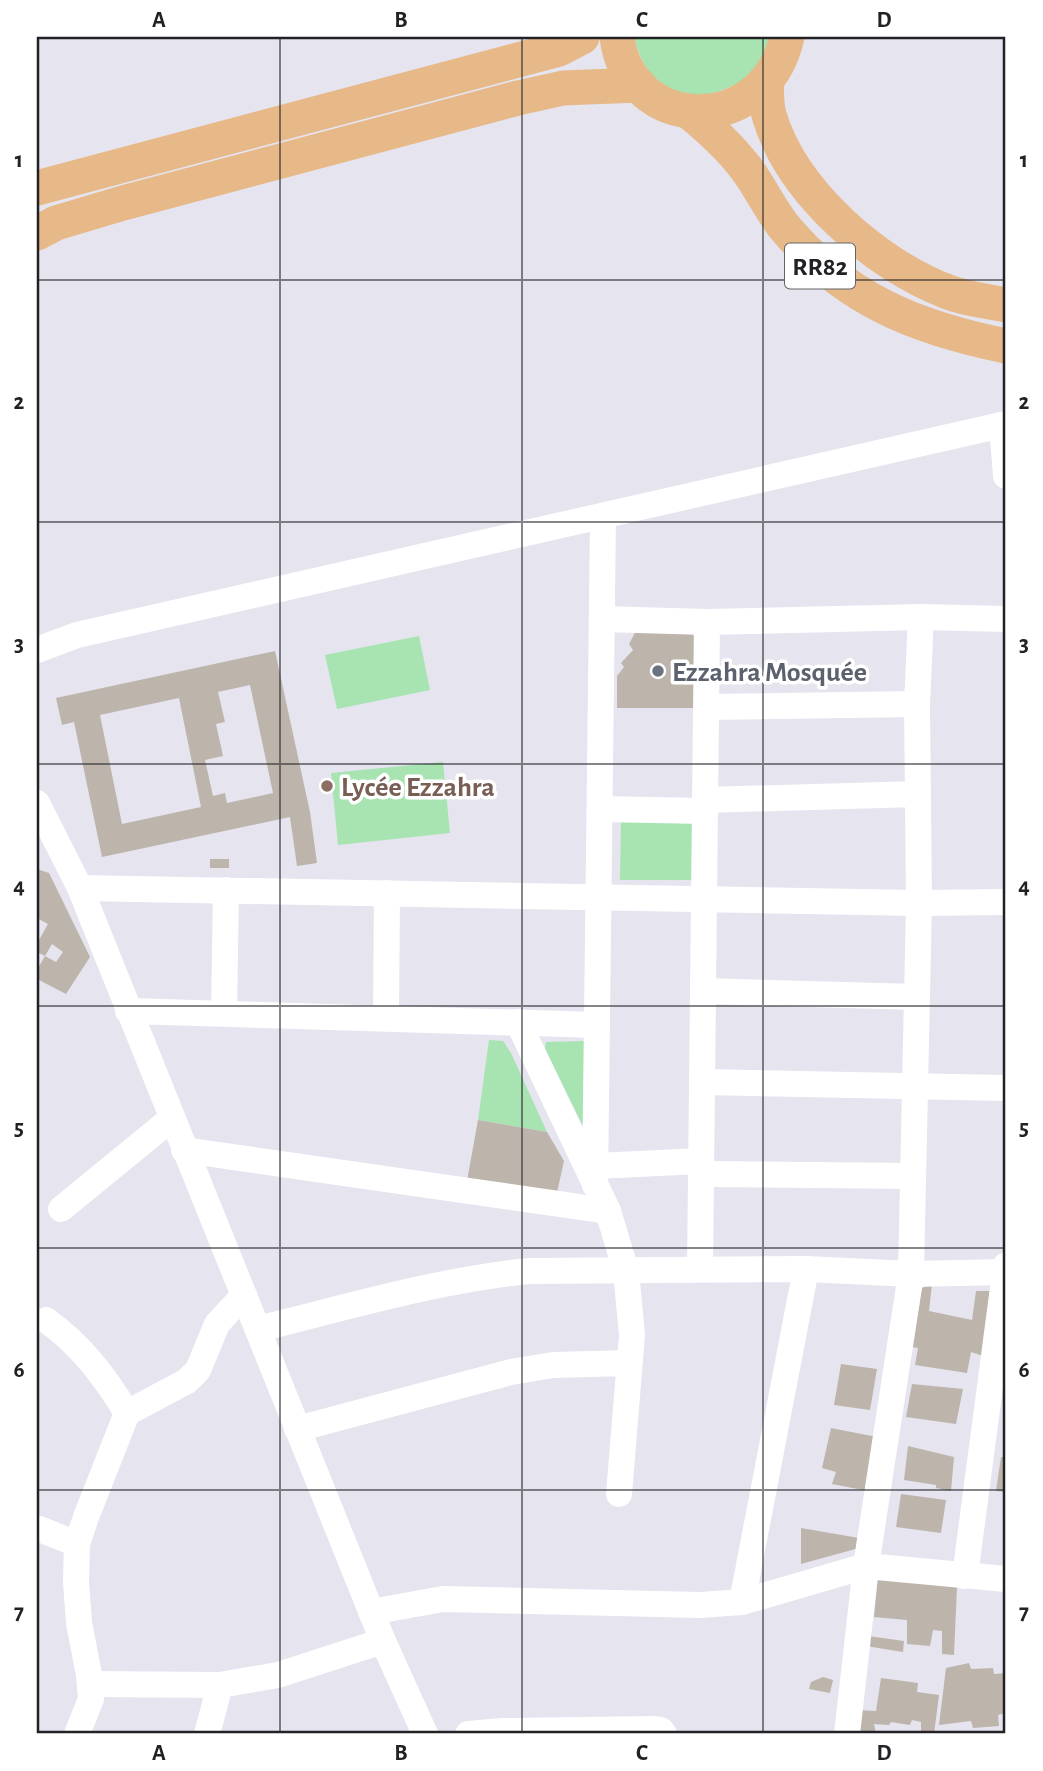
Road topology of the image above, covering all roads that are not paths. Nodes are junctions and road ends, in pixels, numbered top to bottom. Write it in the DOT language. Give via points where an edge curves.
graph roads {
  1 [pos="582,37"];
  2 [pos="617,37"];
  3 [pos="786,37"];
  4 [pos="766,83"];
  5 [pos="639,85"];
  6 [pos="688,111"];
  7 [pos="37,188"];
  8 [pos="37,233"];
  9 [pos="1006,305"];
  10 [pos="1006,346"];
  11 [pos="1004,425"];
  12 [pos="1006,476"];
  13 [pos="603,516"];
  14 [pos="921,617"];
  15 [pos="602,619"];
  16 [pos="1006,619"];
  17 [pos="707,622"];
  18 [pos="37,634"];
  19 [pos="77,635"];
  20 [pos="37,650"];
  21 [pos="917,704"];
  22 [pos="706,707"];
  23 [pos="917,794"];
  24 [pos="37,803"];
  25 [pos="705,806"];
  26 [pos="600,809"];
  27 [pos="45,843"];
  28 [pos="80,888"];
  29 [pos="226,890"];
  30 [pos="387,893"];
  31 [pos="599,897"];
  32 [pos="704,898"];
  33 [pos="1006,902"];
  34 [pos="919,903"];
  35 [pos="704,991"];
  36 [pos="917,997"];
  37 [pos="128,1011"];
  38 [pos="224,1013"];
  39 [pos="386,1018"];
  40 [pos="518,1022"];
  41 [pos="597,1024"];
  42 [pos="702,1082"];
  43 [pos="916,1087"];
  44 [pos="1006,1088"];
  45 [pos="171,1119"];
  46 [pos="184,1150"];
  47 [pos="701,1168"];
  48 [pos="595,1175"];
  49 [pos="913,1176"];
  50 [pos="61,1209"];
  51 [pos="607,1211"];
  52 [pos="1006,1265"];
  53 [pos="700,1269"];
  54 [pos="806,1269"];
  55 [pos="626,1271"];
  56 [pos="1005,1272"];
  57 [pos="911,1274"];
  58 [pos="244,1296"];
  59 [pos="40,1325"];
  60 [pos="258,1329"];
  61 [pos="629,1363"];
  62 [pos="127,1413"];
  63 [pos="297,1429"];
  64 [pos="619,1494"];
  65 [pos="37,1528"];
  66 [pos="77,1544"];
  67 [pos="866,1566"];
  68 [pos="965,1576"];
  69 [pos="1006,1579"];
  70 [pos="742,1602"];
  71 [pos="372,1612"];
  72 [pos="383,1642"];
  73 [pos="90,1684"];
  74 [pos="220,1685"];
  75 [pos="76,1734"];
  76 [pos="207,1734"];
  77 [pos="425,1734"];
  78 [pos="468,1734"];
  79 [pos="664,1734"];
  80 [pos="847,1734"];
  1 -- 7 [label="main road" via="559,49"];
  2 -- 5 [label="main road, RR82" via="623,59"];
  3 -- 4 [label="main road, RR82"];
  4 -- 6 [label="main road, RR82" via="747,99 724,109"];
  4 -- 9 [label="main road, RR82" via="768,113 780,143 820,202 877,254 909,275 950,293"];
  5 -- 6 [label="main road, RR82" via="653,97"];
  5 -- 8 [label="main road" via="563,88 518,97 123,203"];
  6 -- 10 [label="main road, RR82" via="715,132 746,168 785,227 820,266 897,313 940,330"];
  11 -- 12 [label="street"];
  11 -- 13 [label="street"];
  13 -- 15 [label="street"];
  13 -- 19 [label="street"];
  14 -- 16 [label="street"];
  14 -- 17 [label="street"];
  14 -- 21 [label="street"];
  15 -- 17 [label="street"];
  15 -- 26 [label="street"];
  17 -- 22 [label="street"];
  18 -- 19 [label="street"];
  19 -- 20 [label="street"];
  21 -- 22 [label="street"];
  21 -- 23 [label="street"];
  22 -- 25 [label="street"];
  23 -- 25 [label="street"];
  23 -- 34 [label="street"];
  24 -- 27 [label="street"];
  25 -- 26 [label="street"];
  25 -- 32 [label="street"];
  26 -- 31 [label="street"];
  27 -- 28 [label="street"];
  28 -- 29 [label="street"];
  28 -- 37 [label="street"];
  29 -- 30 [label="street"];
  29 -- 38 [label="street"];
  30 -- 31 [label="street"];
  30 -- 39 [label="street"];
  31 -- 32 [label="street"];
  31 -- 41 [label="street"];
  32 -- 34 [label="street"];
  32 -- 35 [label="street"];
  33 -- 34 [label="street"];
  34 -- 36 [label="street"];
  35 -- 36 [label="street"];
  35 -- 42 [label="street"];
  36 -- 43 [label="street"];
  37 -- 38 [label="street"];
  37 -- 45 [label="street"];
  38 -- 39 [label="street"];
  39 -- 40 [label="street"];
  40 -- 41 [label="street"];
  40 -- 48 [label="street"];
  41 -- 48 [label="street"];
  42 -- 43 [label="street"];
  42 -- 47 [label="street"];
  43 -- 44 [label="street"];
  43 -- 49 [label="street"];
  45 -- 46 [label="street"];
  45 -- 50 [label="street"];
  46 -- 51 [label="street"];
  46 -- 58 [label="street"];
  47 -- 48 [label="street"];
  47 -- 49 [label="street"];
  47 -- 53 [label="street"];
  48 -- 51 [label="street"];
  49 -- 57 [label="street"];
  51 -- 55 [label="street"];
  52 -- 56 [label="street"];
  53 -- 54 [label="street"];
  53 -- 55 [label="street"];
  54 -- 57 [label="street"];
  54 -- 70 [label="street"];
  55 -- 60 [label="street" via="488,1275"];
  55 -- 61 [label="street" via="632,1335"];
  56 -- 57 [label="street"];
  56 -- 68 [label="street"];
  57 -- 67 [label="street"];
  58 -- 60 [label="street"];
  58 -- 62 [label="street" via="217,1324 198,1370 187,1381"];
  59 -- 62 [label="street" via="64,1333 86,1354"];
  60 -- 63 [label="street"];
  61 -- 63 [label="street" via="553,1365 511,1372"];
  61 -- 64 [label="street"];
  62 -- 66 [label="street"];
  63 -- 71 [label="street"];
  65 -- 66 [label="street"];
  66 -- 73 [label="street" via="79,1623"];
  67 -- 68 [label="street"];
  67 -- 70 [label="street"];
  67 -- 80 [label="street"];
  68 -- 69 [label="street"];
  70 -- 71 [label="street" via="443,1599"];
  71 -- 72 [label="street"];
  72 -- 74 [label="street" via="278,1675"];
  72 -- 77 [label="street"];
  73 -- 74 [label="street"];
  73 -- 75 [label="street" via="91,1699"];
  74 -- 76 [label="street"];
  78 -- 79 [label="street" via="655,1729"];
}
